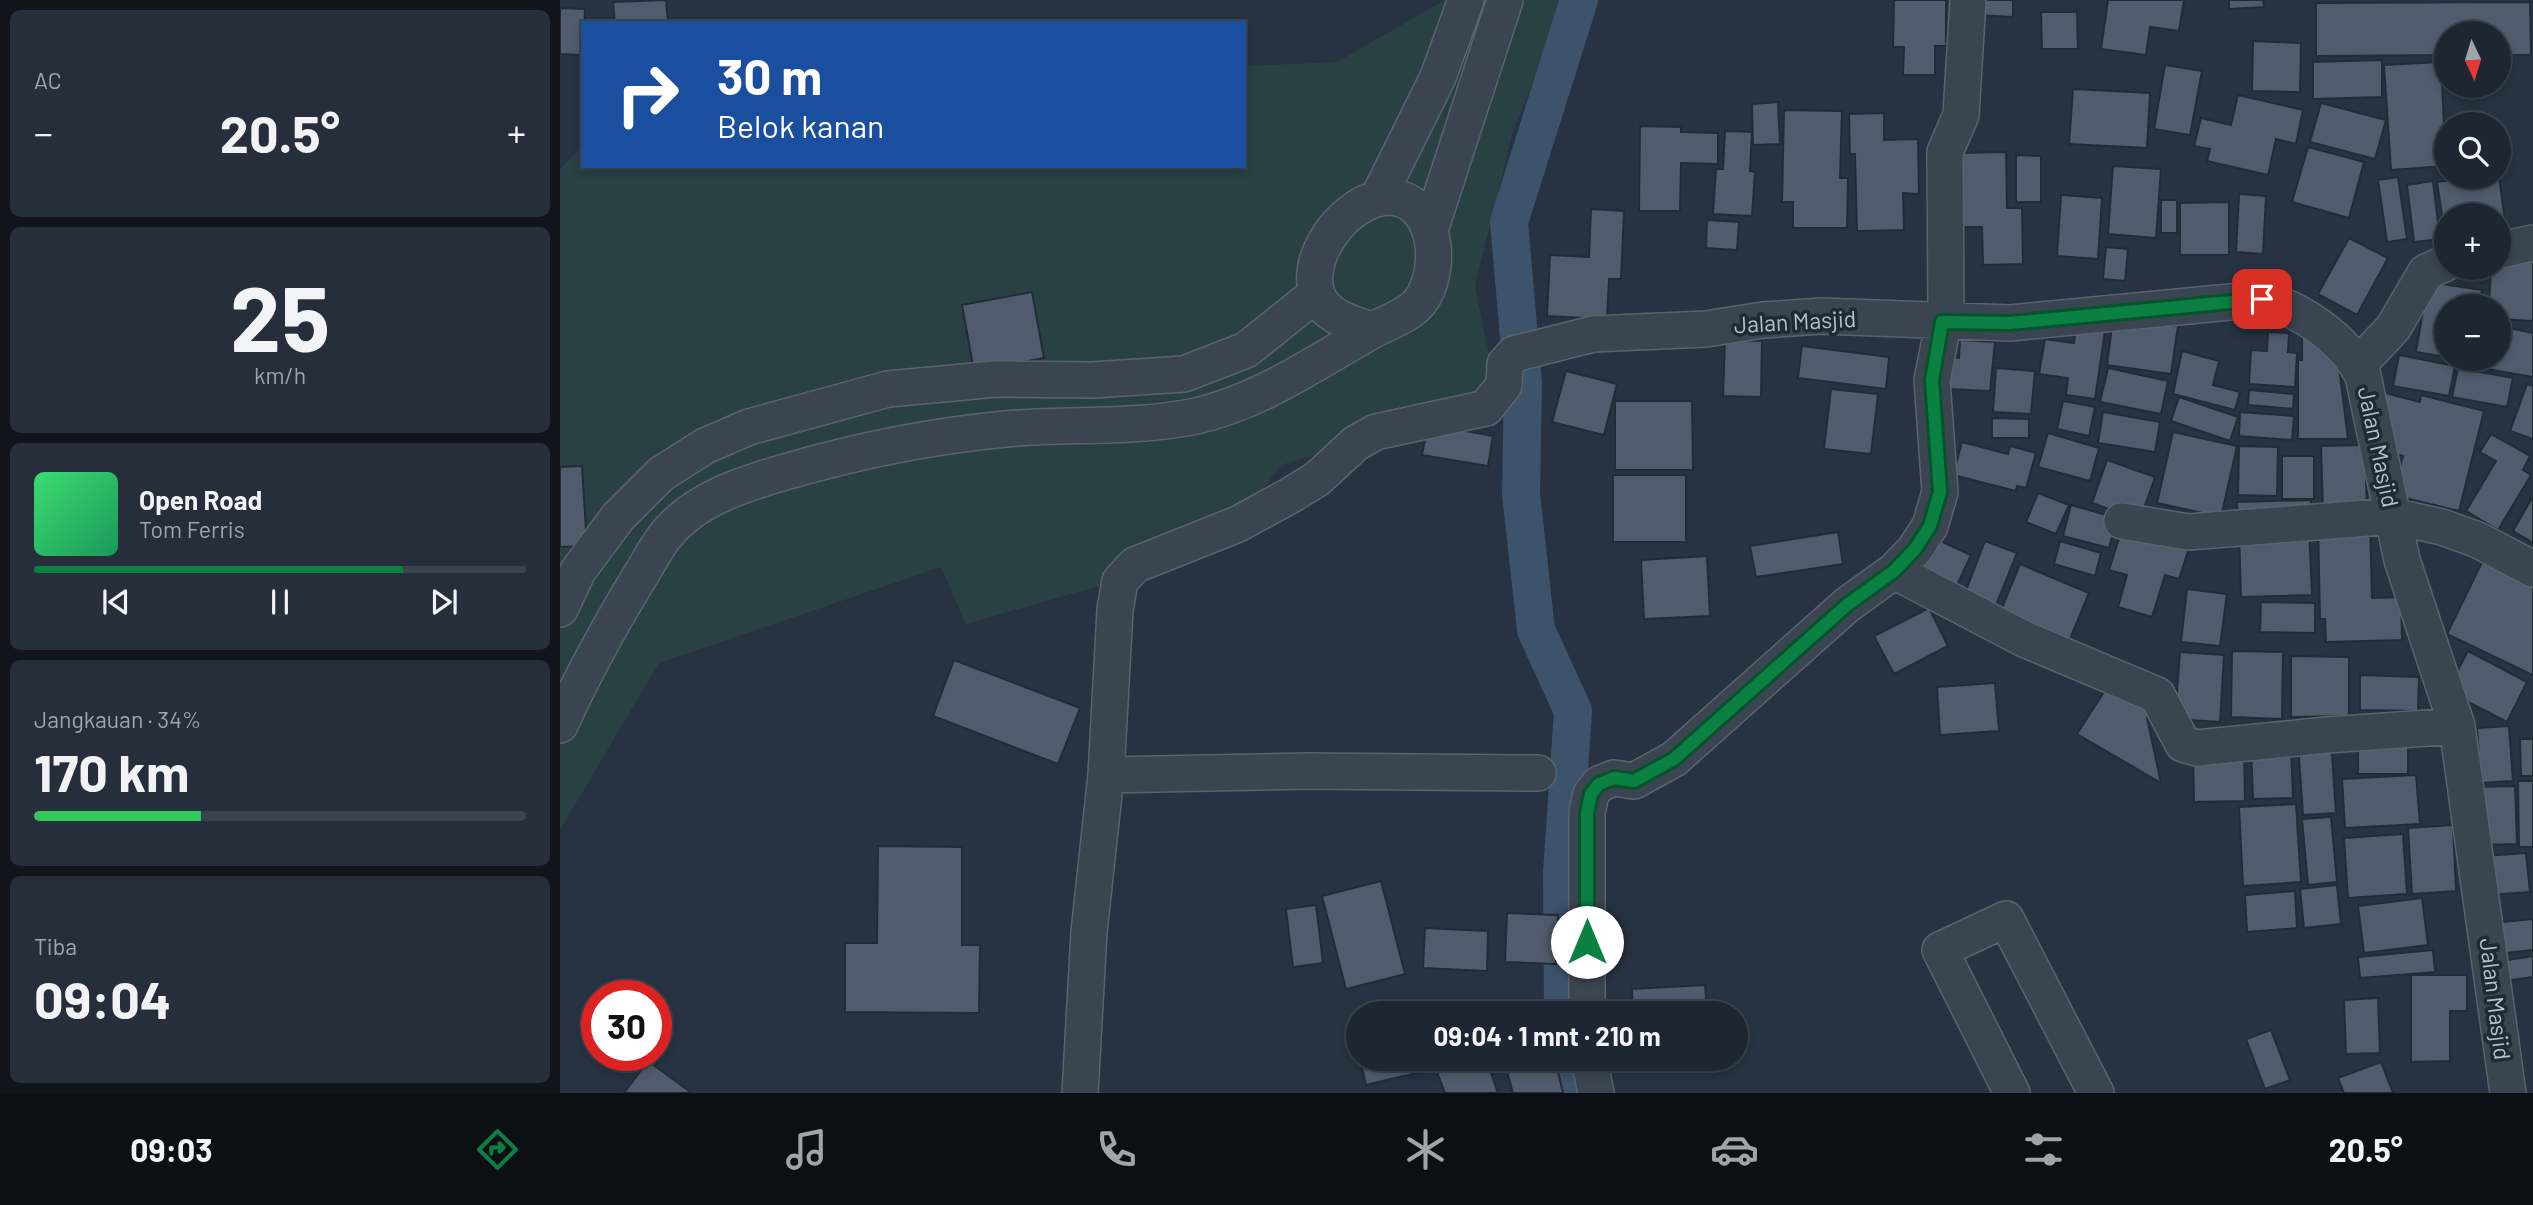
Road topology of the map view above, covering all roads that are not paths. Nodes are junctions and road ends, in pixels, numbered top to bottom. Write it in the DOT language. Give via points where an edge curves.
graph roads {
  1 [pos="1466,0"];
  2 [pos="1505,0"];
  3 [pos="1968,0"];
  4 [pos="1378,198"];
  5 [pos="1430,229"];
  6 [pos="2533,243"];
  7 [pos="2511,248"];
  8 [pos="2434,268"];
  9 [pos="1316,294"];
  10 [pos="1942,322"];
  11 [pos="1371,330"];
  12 [pos="2358,365"];
  13 [pos="888,389"];
  14 [pos="898,443"];
  15 [pos="2393,516"];
  16 [pos="2122,521"];
  17 [pos="2533,569"];
  18 [pos="1894,571"];
  19 [pos="560,609"];
  20 [pos="560,725"];
  21 [pos="2457,726"];
  22 [pos="1538,773"];
  23 [pos="1106,775"];
  24 [pos="1587,1001"];
  25 [pos="1591,1071"];
  26 [pos="1080,1093"];
  27 [pos="1596,1093"];
  28 [pos="2012,1093"];
  29 [pos="2096,1093"];
  30 [pos="2508,1093"];
  1 -- 4 [label="street" via="1438,77"];
  2 -- 5 [label="street"];
  3 -- 10 [label="street" via="1961,115 1945,152 1947,310"];
  4 -- 5 [label="street" via="1408,202 1421,212"];
  4 -- 9 [label="street" via="1346,217 1325,242 1318,258"];
  5 -- 11 [label="street" via="1433,257 1428,288 1399,320"];
  6 -- 7 [label="street"];
  8 -- 12 [label="street" via="2426,272 2393,328"];
  9 -- 11 [label="street" via="1340,319"];
  9 -- 13 [label="street" via="1246,350 1184,374 1092,380 996,379"];
  10 -- 12 [label="street, Jalan Masjid" via="2010,323 2262,299 2282,304 2322,328"];
  10 -- 18 [label="street" via="1932,380 1940,492 1930,526"];
  10 -- 23 [label="street, Jalan Masjid" via="1798,317 1706,329 1593,334 1525,352 1505,364 1504,385 1486,408 1376,432 1291,495 1238,524 1127,571 1120,581 1115,610"];
  11 -- 14 [label="street" via="1266,391 1196,416 1007,429"];
  12 -- 15 [label="street, Jalan Masjid" via="2370,401"];
  13 -- 14 [label="street"];
  13 -- 19 [label="street" via="749,427 705,446 661,474 618,517 578,572"];
  14 -- 20 [label="street" via="733,487 686,516 666,534 593,652"];
  15 -- 16 [label="street" via="2188,532"];
  15 -- 17 [label="street" via="2478,540"];
  15 -- 21 [label="street, Jalan Masjid" via="2428,645"];
  18 -- 21 [label="street" via="2024,639 2157,695 2183,744 2197,748"];
  18 -- 24 [label="street" via="1847,605 1674,759 1634,781 1614,778 1599,784 1591,794 1587,813"];
  21 -- 30 [label="street, Jalan Masjid"];
  22 -- 23 [label="street"];
  23 -- 26 [label="street" via="1089,932"];
  25 -- 27 [label="street"];
  28 -- 29 [label="street" via="1940,950 2006,919"];
}
